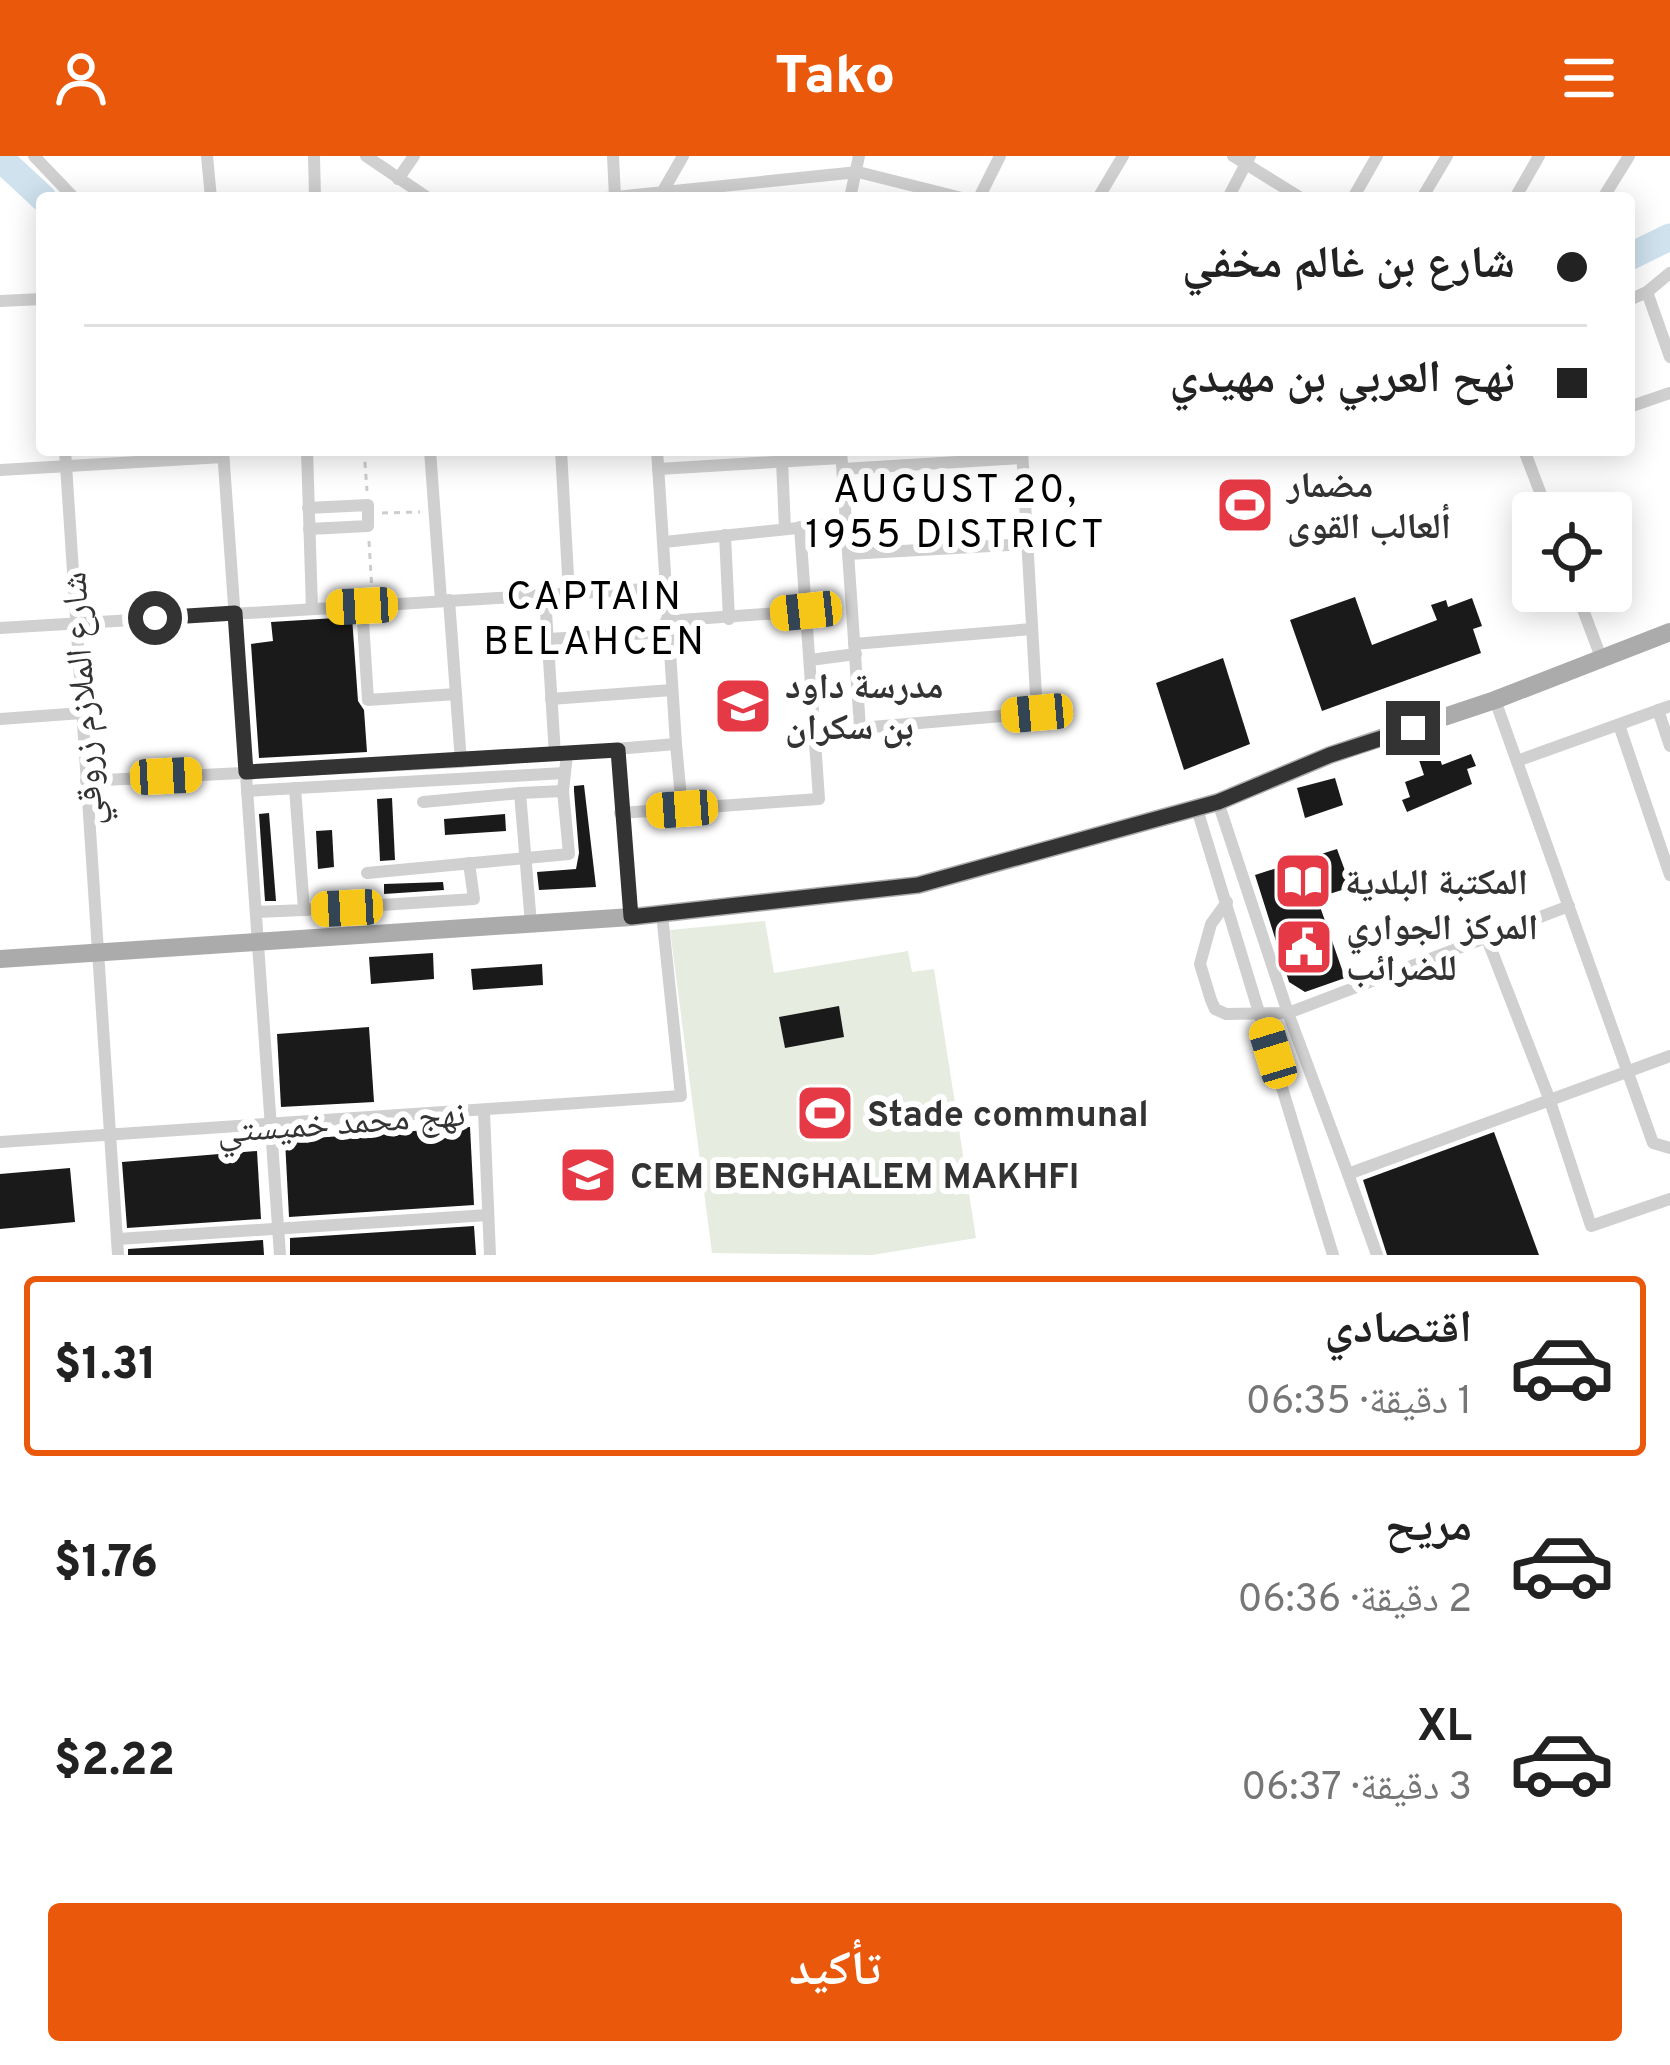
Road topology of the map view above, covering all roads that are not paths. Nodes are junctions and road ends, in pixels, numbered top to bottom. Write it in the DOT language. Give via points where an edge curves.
graph roads {
  1 [pos="34,156"];
  2 [pos="207,156"];
  3 [pos="314,156"];
  4 [pos="366,156"];
  5 [pos="414,156"];
  6 [pos="613,156"];
  7 [pos="683,156"];
  8 [pos="859,156"];
  9 [pos="874,156"];
  10 [pos="1000,156"];
  11 [pos="1123,156"];
  12 [pos="1377,156"];
  13 [pos="1447,156"];
  14 [pos="1539,156"];
  15 [pos="1629,156"];
  16 [pos="1243,158"];
  17 [pos="858,172"];
  18 [pos="398,179"];
  19 [pos="663,191"];
  20 [pos="68,192"];
  21 [pos="210,192"];
  22 [pos="315,192"];
  23 [pos="419,192"];
  24 [pos="611,192"];
  25 [pos="654,192"];
  26 [pos="852,192"];
  27 [pos="938,192"];
  28 [pos="982,192"];
  29 [pos="1102,192"];
  30 [pos="1230,192"];
  31 [pos="1292,192"];
  32 [pos="1356,192"];
  33 [pos="1426,192"];
  34 [pos="1518,192"];
  35 [pos="1607,192"];
  36 [pos="1670,273"];
  37 [pos="1647,292"];
  38 [pos="1635,297"];
  39 [pos="36,298"];
  40 [pos="0,301"];
  41 [pos="1670,358"];
  42 [pos="1670,393"];
  43 [pos="1635,405"];
  44 [pos="65,456"];
  45 [pos="184,456"];
  46 [pos="223,456"];
  47 [pos="307,456"];
  48 [pos="431,456"];
  49 [pos="561,456"];
  50 [pos="657,456"];
  51 [pos="950,456"];
  52 [pos="1022,456"];
  53 [pos="1526,456"];
  54 [pos="790,457"];
  55 [pos="718,458"];
  56 [pos="842,459"];
  57 [pos="66,465"];
  58 [pos="658,469"];
  59 [pos="0,470"];
  60 [pos="1539,492"];
  61 [pos="308,508"];
  62 [pos="846,523"];
  63 [pos="792,528"];
  64 [pos="309,529"];
  65 [pos="725,535"];
  66 [pos="664,542"];
  67 [pos="1028,544"];
  68 [pos="848,554"];
  69 [pos="663,588"];
  70 [pos="569,594"];
  71 [pos="545,596"];
  72 [pos="445,600"];
  73 [pos="367,606"];
  74 [pos="312,609"];
  75 [pos="806,611"];
  76 [pos="1584,612"];
  77 [pos="235,613"];
  78 [pos="729,619"];
  79 [pos="76,623"];
  80 [pos="667,626"];
  81 [pos="0,628"];
  82 [pos="1032,629"];
  83 [pos="1670,632"];
  84 [pos="548,639"];
  85 [pos="855,649"];
  86 [pos="811,660"];
  87 [pos="1602,660"];
  88 [pos="672,690"];
  89 [pos="456,694"];
  90 [pos="551,699"];
  91 [pos="1496,700"];
  92 [pos="1664,708"];
  93 [pos="82,713"];
  94 [pos="0,718"];
  95 [pos="1619,725"];
  96 [pos="676,744"];
  97 [pos="1670,746"];
  98 [pos="618,750"];
  99 [pos="561,755"];
  100 [pos="1517,761"];
  101 [pos="461,762"];
  102 [pos="246,772"];
  103 [pos="564,773"];
  104 [pos="86,781"];
  105 [pos="295,788"];
  106 [pos="248,791"];
  107 [pos="563,791"];
  108 [pos="520,794"];
  109 [pos="423,802"];
  110 [pos="1218,802"];
  111 [pos="1197,808"];
  112 [pos="682,809"];
  113 [pos="620,813"];
  114 [pos="525,859"];
  115 [pos="469,863"];
  116 [pos="368,873"];
  117 [pos="1670,875"];
  118 [pos="1227,902"];
  119 [pos="1569,906"];
  120 [pos="304,910"];
  121 [pos="256,912"];
  122 [pos="662,914"];
  123 [pos="631,917"];
  124 [pos="531,925"];
  125 [pos="1486,936"];
  126 [pos="260,940"];
  127 [pos="96,950"];
  128 [pos="0,959"];
  129 [pos="1261,1012"];
  130 [pos="1288,1013"];
  131 [pos="1669,1060"];
  132 [pos="1628,1070"];
  133 [pos="1549,1098"];
  134 [pos="484,1112"];
  135 [pos="271,1125"];
  136 [pos="113,1136"];
  137 [pos="0,1142"];
  138 [pos="1670,1148"];
  139 [pos="1348,1174"];
  140 [pos="1670,1199"];
  141 [pos="488,1215"];
  142 [pos="279,1228"];
  143 [pos="118,1239"];
  144 [pos="118,1255"];
  145 [pos="280,1255"];
  146 [pos="490,1255"];
  147 [pos="1333,1255"];
  148 [pos="1377,1255"];
  1 -- 20 [label="street"];
  2 -- 21 [label="street"];
  3 -- 22 [label="street"];
  4 -- 18 [label="street"];
  5 -- 18 [label="street"];
  6 -- 24 [label="street"];
  7 -- 19 [label="street"];
  8 -- 17 [label="street"];
  9 -- 17 [label="street"];
  10 -- 28 [label="street"];
  11 -- 29 [label="street"];
  12 -- 32 [label="street"];
  13 -- 33 [label="street"];
  14 -- 34 [label="street"];
  15 -- 35 [label="street"];
  16 -- 30 [label="street"];
  16 -- 31 [label="street"];
  17 -- 19 [label="street"];
  17 -- 26 [label="street"];
  17 -- 27 [label="street"];
  18 -- 23 [label="street"];
  19 -- 25 [label="street"];
  36 -- 37 [label="street"];
  37 -- 38 [label="street"];
  37 -- 41 [label="street"];
  39 -- 40 [label="street"];
  42 -- 43 [label="street"];
  44 -- 57 [label="street, شارع الملازم زروقي"];
  45 -- 57 [label="street"];
  46 -- 77 [label="street"];
  47 -- 61 [label="street"];
  48 -- 72 [label="street"];
  49 -- 70 [label="street"];
  50 -- 58 [label="street"];
  51 -- 56 [label="street"];
  52 -- 67 [label="street"];
  53 -- 60 [label="street"];
  54 -- 55 [label="street"];
  54 -- 56 [label="street"];
  54 -- 63 [label="street"];
  55 -- 58 [label="street"];
  56 -- 62 [label="street"];
  57 -- 59 [label="street"];
  57 -- 79 [label="street, شارع الملازم زروقي"];
  58 -- 66 [label="street"];
  61 -- 64 [label="street"];
  61 -- 64 [label="street" via="368,513 368,526"];
  62 -- 63 [label="street"];
  62 -- 68 [label="street"];
  63 -- 65 [label="street"];
  63 -- 75 [label="street"];
  64 -- 74 [label="street"];
  65 -- 66 [label="street"];
  65 -- 78 [label="street"];
  66 -- 69 [label="street"];
  67 -- 68 [label="street"];
  67 -- 82 [label="street"];
  68 -- 85 [label="street"];
  69 -- 70 [label="street"];
  69 -- 80 [label="street"];
  70 -- 71 [label="street"];
  71 -- 72 [label="street"];
  71 -- 84 [label="street"];
  72 -- 73 [label="street"];
  72 -- 89 [label="street"];
  73 -- 74 [label="street"];
  73 -- 89 [label="street" via="368,700"];
  74 -- 77 [label="street"];
  75 -- 78 [label="street"];
  75 -- 86 [label="street"];
  76 -- 87 [label="street"];
  77 -- 79 [label="street"];
  77 -- 102 [label="street"];
  78 -- 80 [label="street"];
  79 -- 81 [label="street"];
  79 -- 93 [label="street, شارع الملازم زروقي"];
  80 -- 84 [label="street"];
  80 -- 88 [label="street"];
  82 -- 85 [label="street"];
  82 -- 85 [label="street" via="1037,713 860,728"];
  83 -- 87 [label="main road"];
  84 -- 90 [label="street"];
  85 -- 86 [label="street"];
  86 -- 112 [label="street" via="819,799"];
  87 -- 91 [label="main road"];
  88 -- 90 [label="street"];
  88 -- 96 [label="street"];
  89 -- 101 [label="street"];
  90 -- 99 [label="street"];
  91 -- 100 [label="street"];
  91 -- 110 [label="main road"];
  92 -- 95 [label="street"];
  92 -- 97 [label="street"];
  93 -- 94 [label="street"];
  93 -- 104 [label="street, شارع الملازم زروقي"];
  95 -- 100 [label="street"];
  95 -- 117 [label="street"];
  96 -- 98 [label="street"];
  96 -- 112 [label="street"];
  98 -- 99 [label="street"];
  98 -- 113 [label="street"];
  99 -- 101 [label="street"];
  99 -- 103 [label="street"];
  100 -- 119 [label="street"];
  101 -- 102 [label="street"];
  102 -- 104 [label="street"];
  102 -- 106 [label="street"];
  103 -- 105 [label="street"];
  103 -- 107 [label="street"];
  104 -- 127 [label="street, شارع الملازم زروقي"];
  105 -- 106 [label="street"];
  105 -- 120 [label="street"];
  106 -- 121 [label="street"];
  107 -- 108 [label="street"];
  107 -- 114 [label="street" via="569,854"];
  108 -- 109 [label="street"];
  108 -- 114 [label="street"];
  110 -- 111 [label="main road"];
  110 -- 130 [label="street"];
  111 -- 118 [label="street"];
  111 -- 122 [label="main road" via="918,885"];
  112 -- 113 [label="street"];
  113 -- 123 [label="street"];
  114 -- 115 [label="street"];
  114 -- 124 [label="street"];
  115 -- 116 [label="street"];
  115 -- 120 [label="street" via="474,899"];
  118 -- 129 [label="street"];
  118 -- 129 [label="street" via="1210,923 1200,964 1210,1000 1226,1014"];
  119 -- 125 [label="street"];
  119 -- 132 [label="street"];
  120 -- 121 [label="street"];
  121 -- 126 [label="street"];
  122 -- 123 [label="main road"];
  122 -- 134 [label="street, نهج محمد خميستي" via="681,1096"];
  123 -- 124 [label="main road"];
  124 -- 126 [label="main road"];
  125 -- 130 [label="street"];
  125 -- 133 [label="street"];
  126 -- 127 [label="main road"];
  126 -- 135 [label="street"];
  127 -- 128 [label="main road"];
  127 -- 136 [label="street, شارع الملازم زروقي"];
  129 -- 130 [label="street"];
  129 -- 147 [label="street"];
  130 -- 139 [label="street"];
  131 -- 132 [label="street"];
  132 -- 133 [label="street"];
  132 -- 138 [label="street" via="1653,1143"];
  133 -- 139 [label="street"];
  133 -- 140 [label="street" via="1591,1226"];
  134 -- 135 [label="street, نهج محمد خميستي"];
  134 -- 141 [label="street"];
  135 -- 136 [label="street, نهج محمد خميستي"];
  135 -- 142 [label="street"];
  136 -- 137 [label="street, نهج محمد خميستي"];
  136 -- 143 [label="street, شارع الملازم زروقي"];
  139 -- 148 [label="street"];
  141 -- 142 [label="street"];
  141 -- 146 [label="street"];
  142 -- 143 [label="street"];
  142 -- 145 [label="street"];
  143 -- 144 [label="street, شارع الملازم زروقي"];
}
